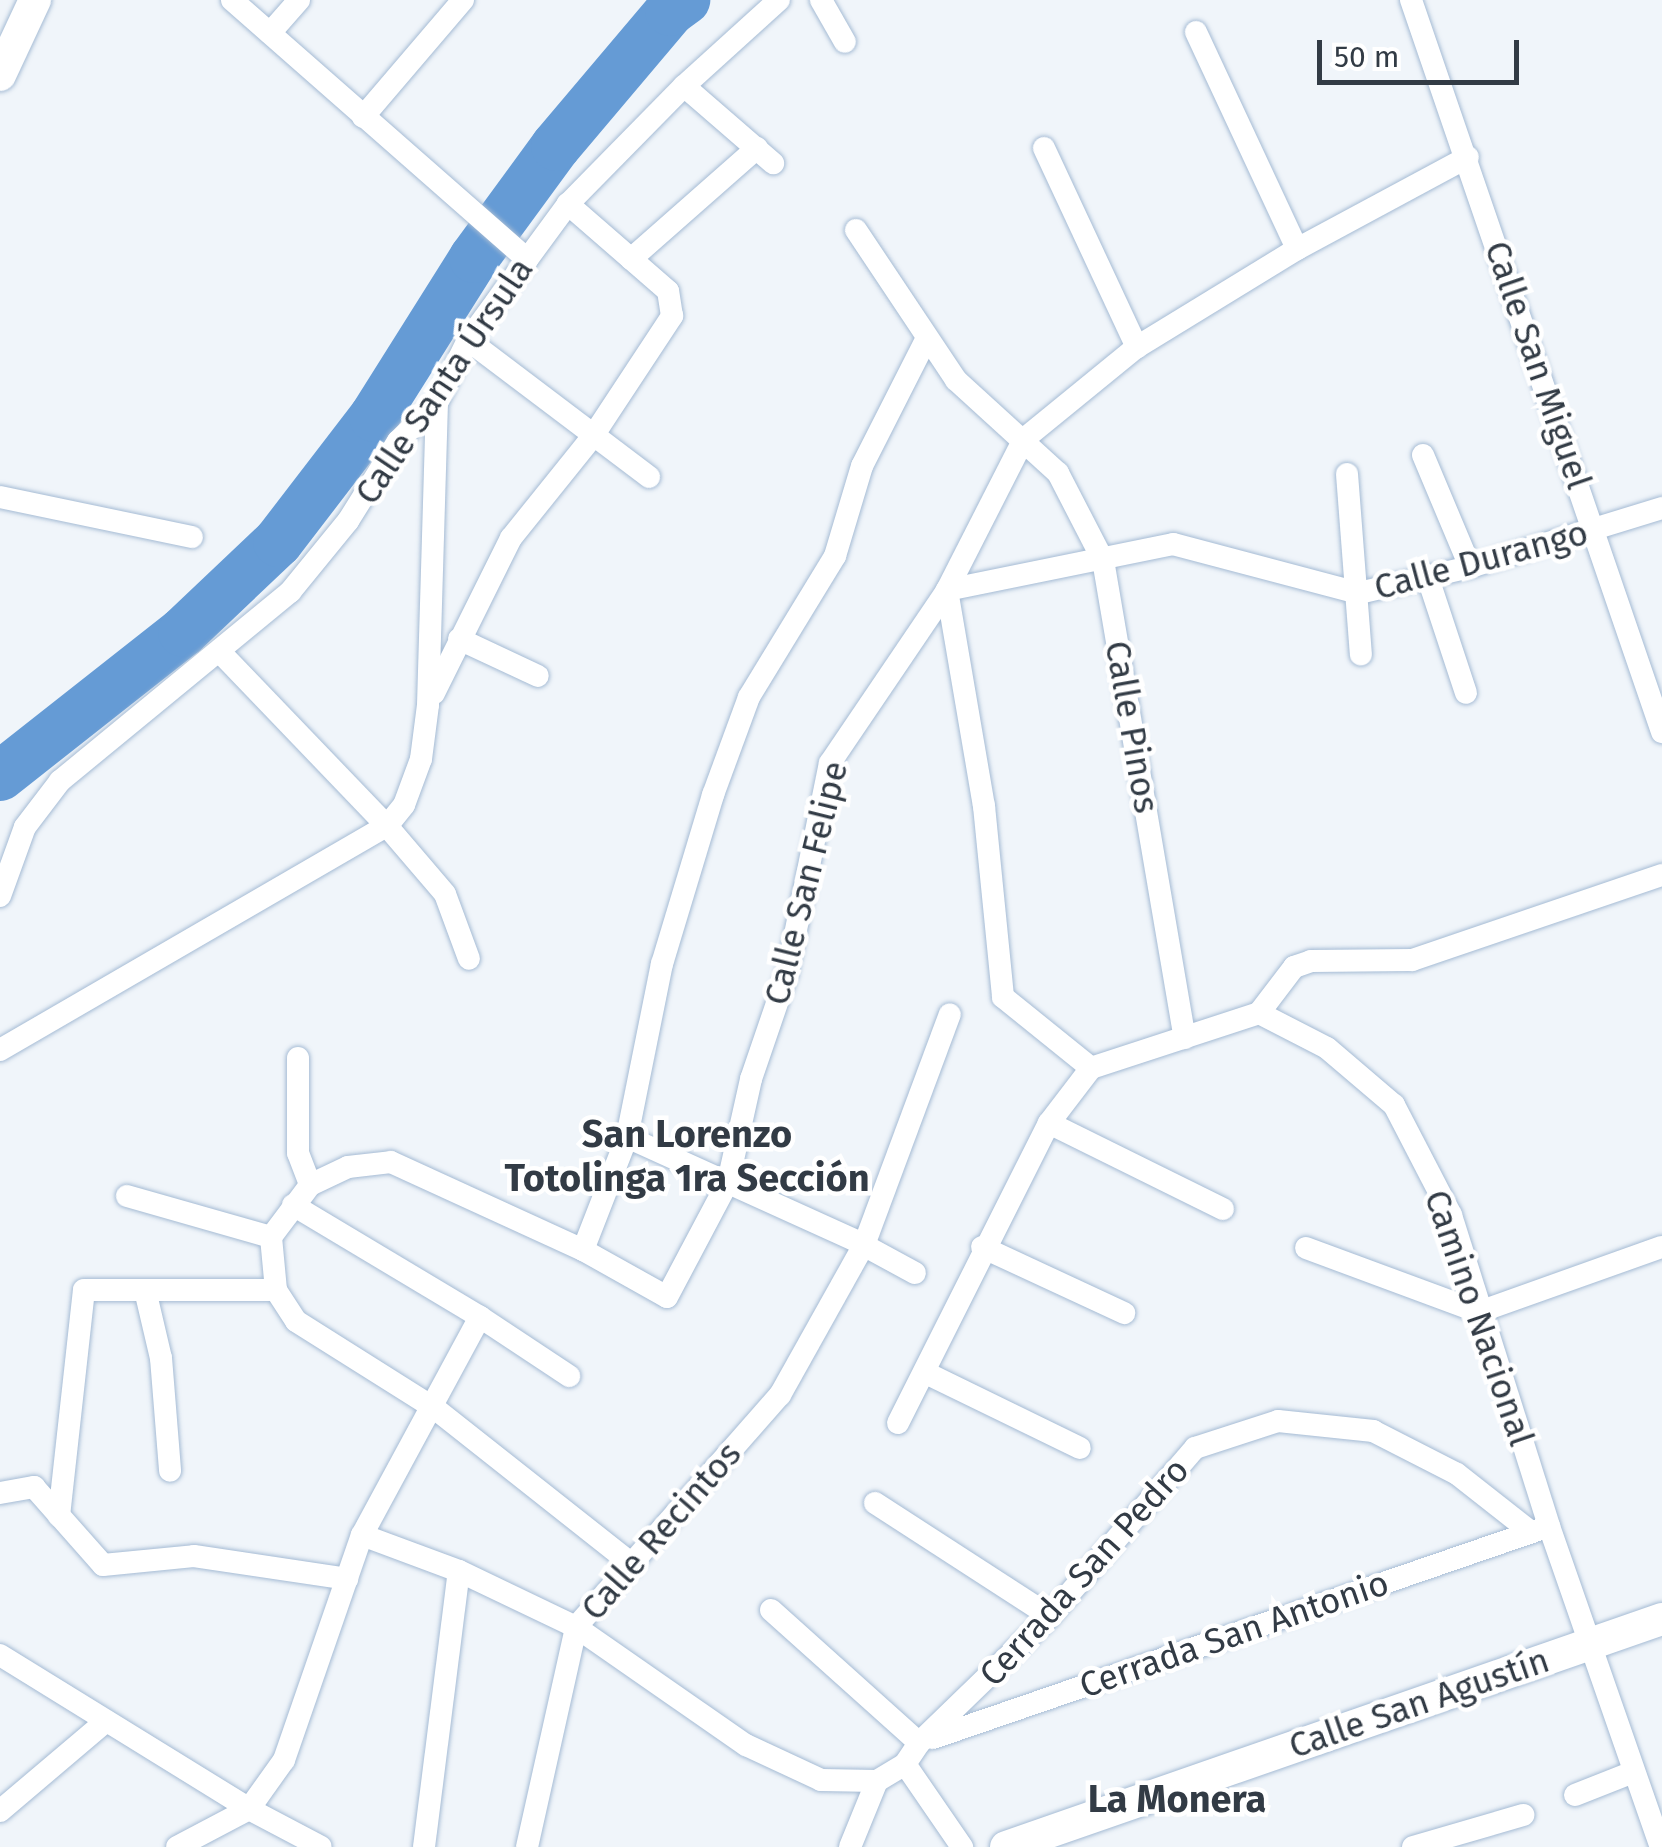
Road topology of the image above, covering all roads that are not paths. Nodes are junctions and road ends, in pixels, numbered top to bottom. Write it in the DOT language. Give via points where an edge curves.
graph roads {
  1 [pos="35,0"];
  2 [pos="232,0"];
  3 [pos="299,0"];
  4 [pos="463,0"];
  5 [pos="779,0"];
  6 [pos="821,0"];
  7 [pos="1411,0"];
  8 [pos="1196,32"];
  9 [pos="270,33"];
  10 [pos="845,42"];
  11 [pos="0,76"];
  12 [pos="684,86"];
  13 [pos="364,117"];
  14 [pos="1044,148"];
  15 [pos="1468,157"];
  16 [pos="568,204"];
  17 [pos="856,230"];
  18 [pos="1298,250"];
  19 [pos="622,252"];
  20 [pos="527,259"];
  21 [pos="468,340"];
  22 [pos="926,340"];
  23 [pos="1137,347"];
  24 [pos="437,404"];
  25 [pos="593,436"];
  26 [pos="1024,439"];
  27 [pos="1423,455"];
  28 [pos="1346,474"];
  29 [pos="650,477"];
  30 [pos="0,497"];
  31 [pos="1662,508"];
  32 [pos="1594,531"];
  33 [pos="192,537"];
  34 [pos="1103,560"];
  35 [pos="1470,567"];
  36 [pos="1427,575"];
  37 [pos="948,590"];
  38 [pos="1359,593"];
  39 [pos="458,639"];
  40 [pos="221,653"];
  41 [pos="1362,654"];
  42 [pos="538,676"];
  43 [pos="1466,693"];
  44 [pos="428,706"];
  45 [pos="1662,732"];
  46 [pos="387,826"];
  47 [pos="1662,875"];
  48 [pos="0,896"];
  49 [pos="469,959"];
  50 [pos="1260,1013"];
  51 [pos="950,1014"];
  52 [pos="1185,1038"];
  53 [pos="0,1050"];
  54 [pos="298,1058"];
  55 [pos="1091,1068"];
  56 [pos="1048,1122"];
  57 [pos="627,1138"];
  58 [pos="728,1182"];
  59 [pos="310,1185"];
  60 [pos="127,1196"];
  61 [pos="293,1204"];
  62 [pos="1223,1208"];
  63 [pos="271,1237"];
  64 [pos="864,1244"];
  65 [pos="982,1247"];
  66 [pos="1306,1248"];
  67 [pos="1662,1248"];
  68 [pos="583,1250"];
  69 [pos="915,1274"];
  70 [pos="145,1290"];
  71 [pos="276,1290"];
  72 [pos="1479,1312"];
  73 [pos="1124,1314"];
  74 [pos="480,1316"];
  75 [pos="926,1373"];
  76 [pos="569,1376"];
  77 [pos="434,1408"];
  78 [pos="898,1423"];
  79 [pos="1080,1448"];
  80 [pos="170,1471"];
  81 [pos="0,1494"];
  82 [pos="875,1504"];
  83 [pos="59,1516"];
  84 [pos="1540,1529"];
  85 [pos="362,1535"];
  86 [pos="633,1564"];
  87 [pos="459,1571"];
  88 [pos="347,1580"];
  89 [pos="771,1610"];
  90 [pos="1050,1616"];
  91 [pos="1662,1619"];
  92 [pos="576,1627"];
  93 [pos="1592,1642"];
  94 [pos="0,1655"];
  95 [pos="106,1721"];
  96 [pos="919,1743"];
  97 [pos="905,1764"];
  98 [pos="1634,1772"];
  99 [pos="878,1781"];
  100 [pos="1574,1794"];
  101 [pos="248,1809"];
  102 [pos="0,1812"];
  103 [pos="1523,1815"];
  104 [pos="177,1847"];
  105 [pos="321,1847"];
  106 [pos="424,1847"];
  107 [pos="528,1847"];
  108 [pos="850,1847"];
  109 [pos="962,1847"];
  110 [pos="1006,1847"];
  111 [pos="1413,1847"];
  112 [pos="1661,1847"];
  1 -- 11 [label="street"];
  2 -- 9 [label="street"];
  3 -- 9 [label="street"];
  4 -- 13 [label="street"];
  5 -- 12 [label="street, Calle Santa Úrsula"];
  6 -- 10 [label="street"];
  7 -- 15 [label="street, Calle San Miguel"];
  8 -- 18 [label="street"];
  9 -- 13 [label="street"];
  12 -- 16 [label="street, Calle Santa Úrsula"];
  12 -- 19 [label="street" via="765,156"];
  13 -- 20 [label="street"];
  14 -- 23 [label="street"];
  15 -- 18 [label="street"];
  15 -- 32 [label="street, Calle San Miguel"];
  16 -- 19 [label="street"];
  16 -- 20 [label="street, Calle Santa Úrsula"];
  17 -- 22 [label="street, Calle Pinos"];
  18 -- 23 [label="street"];
  19 -- 25 [label="street" via="668,291 672,316"];
  20 -- 21 [label="street, Calle Santa Úrsula"];
  21 -- 24 [label="street, Calle Santa Úrsula"];
  21 -- 25 [label="street"];
  22 -- 26 [label="street, Calle Pinos" via="956,380"];
  22 -- 57 [label="street" via="862,466 835,556 749,697 662,964"];
  23 -- 26 [label="street"];
  24 -- 40 [label="street, Calle Santa Úrsula" via="398,441 348,521 290,592"];
  24 -- 44 [label="street"];
  25 -- 29 [label="street"];
  25 -- 39 [label="street" via="511,538"];
  26 -- 34 [label="street, Calle Pinos" via="1058,473"];
  26 -- 37 [label="street, Calle San Felipe"];
  27 -- 35 [label="street"];
  28 -- 38 [label="street"];
  30 -- 33 [label="street"];
  31 -- 32 [label="street, Calle Durango"];
  32 -- 35 [label="street, Calle Durango"];
  32 -- 45 [label="street, Calle San Miguel"];
  34 -- 37 [label="street, Calle Durango"];
  34 -- 38 [label="street, Calle Durango" via="1173,544"];
  34 -- 52 [label="street, Calle Pinos"];
  35 -- 36 [label="street, Calle Durango"];
  36 -- 38 [label="street, Calle Durango"];
  36 -- 43 [label="street"];
  37 -- 55 [label="street" via="984,806 1003,997"];
  37 -- 58 [label="street, Calle San Felipe" via="830,764 787,974 752,1079"];
  38 -- 41 [label="street"];
  39 -- 42 [label="street"];
  39 -- 44 [label="street"];
  40 -- 46 [label="street"];
  40 -- 48 [label="street, Calle Santa Úrsula" via="60,781 25,827"];
  44 -- 46 [label="street" via="420,760 404,805"];
  46 -- 49 [label="street" via="444,894"];
  46 -- 53 [label="street"];
  47 -- 50 [label="street" via="1412,960 1311,960 1294,967"];
  50 -- 52 [label="street"];
  50 -- 72 [label="street, Camino Nacional" via="1327,1048 1394,1104 1451,1215"];
  51 -- 64 [label="street, Calle Recintos"];
  52 -- 55 [label="street"];
  54 -- 59 [label="street" via="298,1153"];
  55 -- 56 [label="street"];
  56 -- 62 [label="street"];
  56 -- 65 [label="street"];
  57 -- 58 [label="street"];
  57 -- 68 [label="street"];
  58 -- 64 [label="street"];
  58 -- 68 [label="street, Calle San Felipe" via="666,1297"];
  59 -- 61 [label="street"];
  59 -- 68 [label="street" via="348,1167 391,1162"];
  60 -- 63 [label="street"];
  61 -- 63 [label="street"];
  61 -- 74 [label="street"];
  63 -- 71 [label="street"];
  64 -- 69 [label="street"];
  64 -- 86 [label="street, Calle Recintos" via="780,1395"];
  65 -- 73 [label="street"];
  65 -- 75 [label="street"];
  66 -- 72 [label="street"];
  67 -- 72 [label="street"];
  70 -- 71 [label="street"];
  70 -- 80 [label="street" via="161,1358"];
  70 -- 83 [label="street" via="84,1290"];
  71 -- 77 [label="street" via="296,1321"];
  72 -- 84 [label="street, Camino Nacional"];
  74 -- 76 [label="street"];
  74 -- 77 [label="street"];
  75 -- 78 [label="street"];
  75 -- 79 [label="street"];
  77 -- 85 [label="street"];
  77 -- 86 [label="street"];
  81 -- 83 [label="street" via="34,1487"];
  82 -- 90 [label="street"];
  83 -- 88 [label="street" via="104,1564 194,1556"];
  84 -- 90 [label="street, Cerrada San Pedro" via="1457,1474 1374,1431 1278,1422 1196,1448"];
  84 -- 93 [label="street, Camino Nacional"];
  84 -- 96 [label="street, Cerrada San Antonio"];
  85 -- 87 [label="street"];
  85 -- 88 [label="street"];
  86 -- 92 [label="street, Calle Recintos"];
  87 -- 92 [label="street"];
  87 -- 106 [label="street"];
  88 -- 101 [label="street" via="284,1760"];
  89 -- 96 [label="street"];
  90 -- 96 [label="street, Cerrada San Pedro"];
  91 -- 93 [label="street, Calle San Agustín"];
  92 -- 99 [label="street" via="746,1745 821,1780"];
  92 -- 107 [label="street, Calle Recintos"];
  93 -- 98 [label="street, Camino Nacional"];
  93 -- 110 [label="street, Calle San Agustín"];
  94 -- 95 [label="street"];
  95 -- 101 [label="street"];
  95 -- 102 [label="street"];
  96 -- 97 [label="street, Cerrada San Pedro"];
  97 -- 99 [label="street"];
  97 -- 109 [label="street"];
  98 -- 100 [label="street"];
  98 -- 112 [label="street, Camino Nacional"];
  99 -- 108 [label="street"];
  101 -- 104 [label="street"];
  101 -- 105 [label="street"];
  103 -- 111 [label="street"];
}
